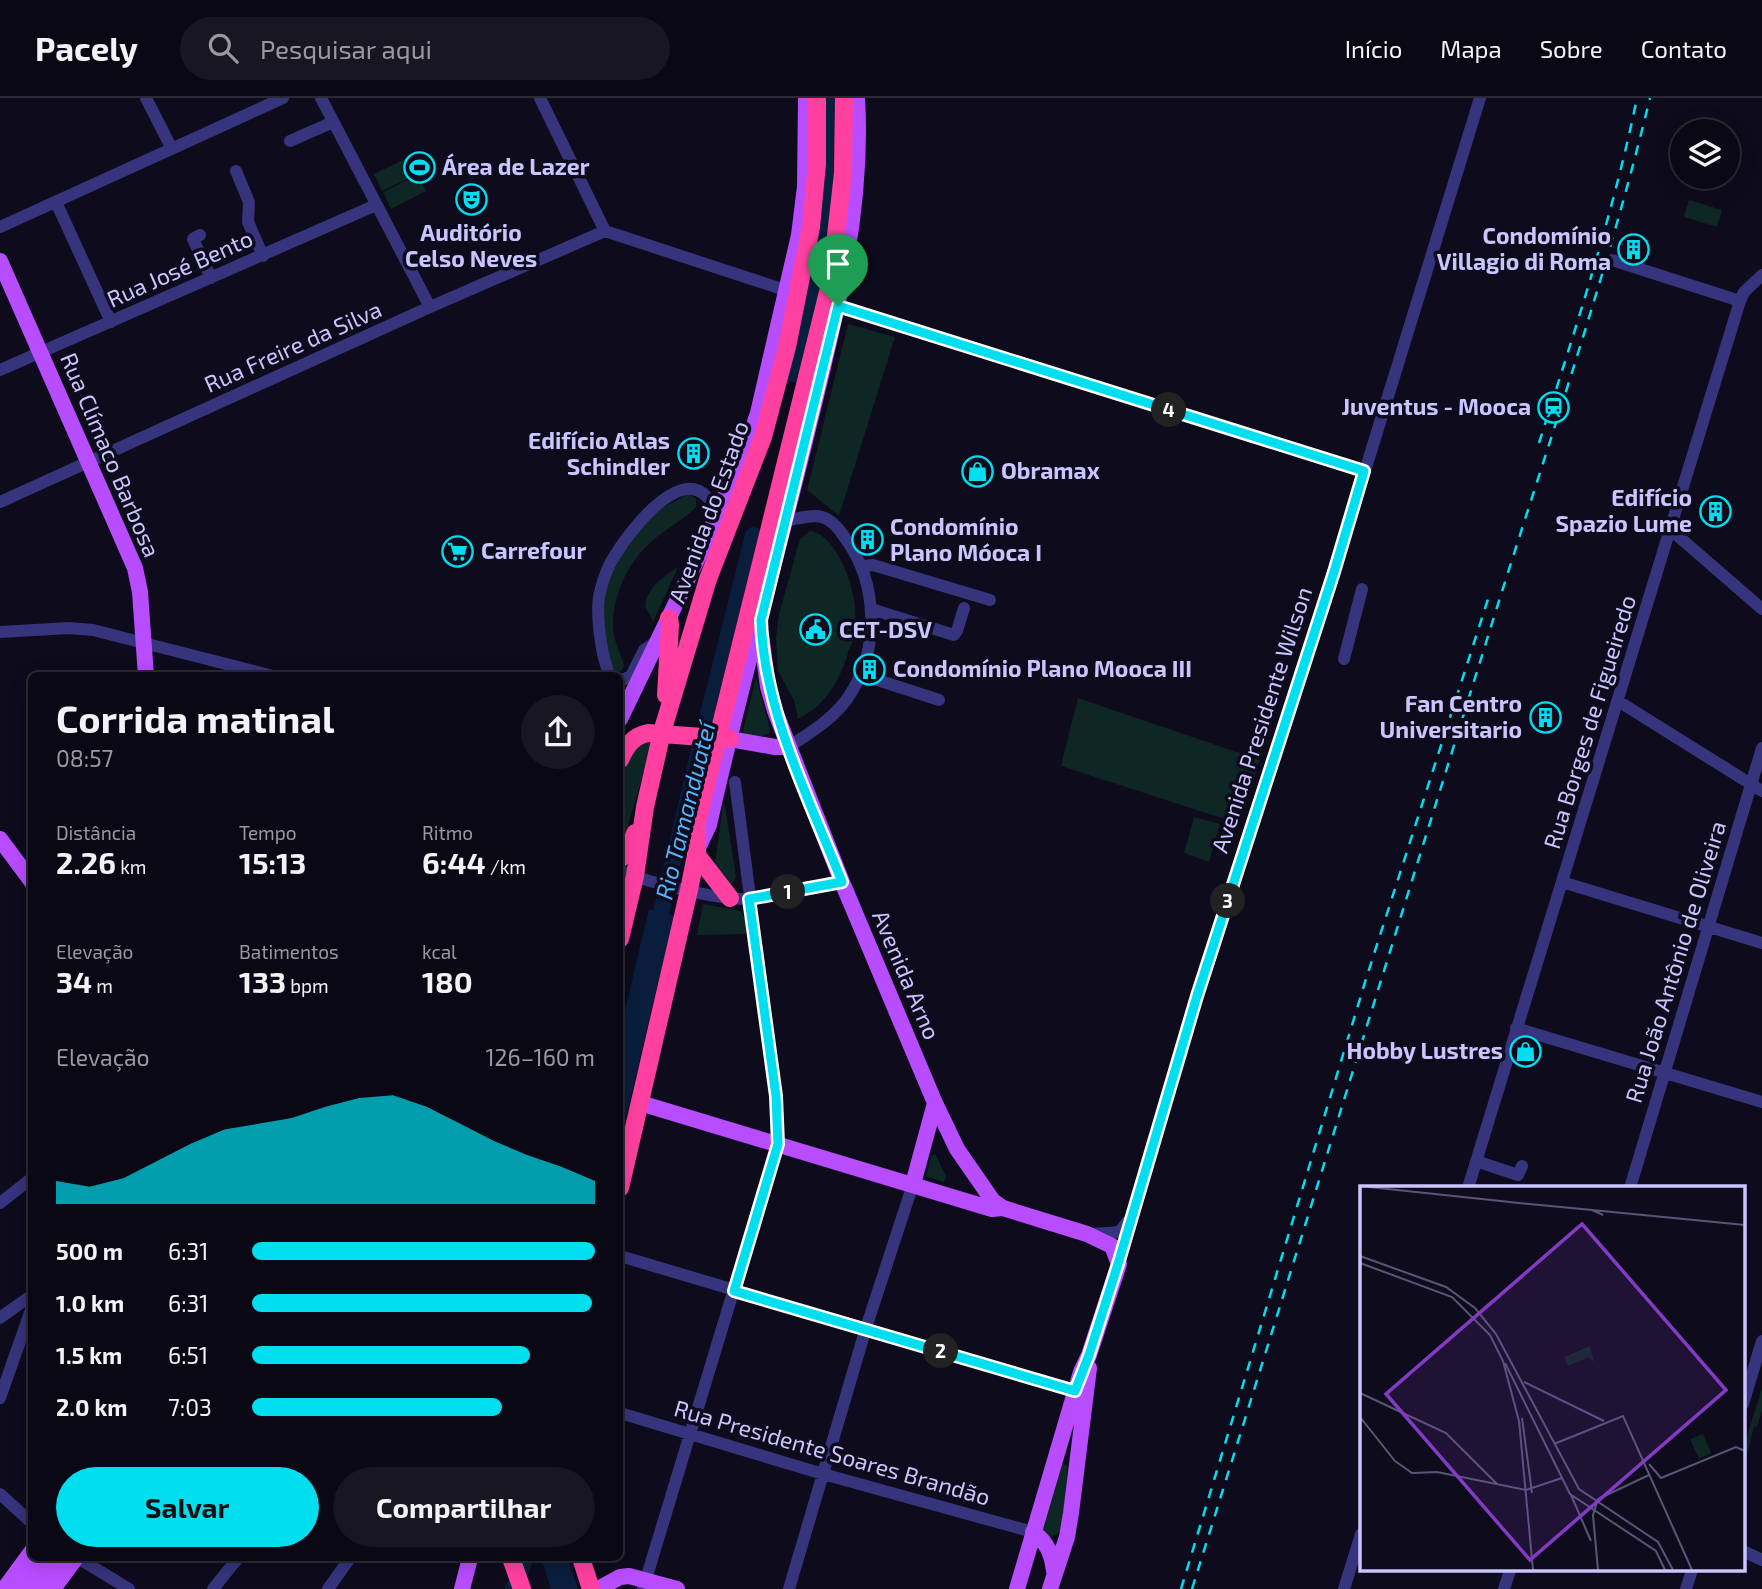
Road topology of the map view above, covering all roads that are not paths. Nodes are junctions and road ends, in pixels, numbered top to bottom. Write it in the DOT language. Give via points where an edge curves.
graph roads {
  1 [pos="146,98"];
  2 [pos="283,98"];
  3 [pos="321,98"];
  4 [pos="540,98"];
  5 [pos="806,98"];
  6 [pos="817,98"];
  7 [pos="844,98"];
  8 [pos="857,98"];
  9 [pos="1480,98"];
  10 [pos="333,122"];
  11 [pos="290,141"];
  12 [pos="172,149"];
  13 [pos="236,171"];
  14 [pos="56,202"];
  15 [pos="376,205"];
  16 [pos="0,227"];
  17 [pos="605,231"];
  18 [pos="200,235"];
  19 [pos="263,256"];
  20 [pos="1612,260"];
  21 [pos="0,261"];
  22 [pos="1762,275"];
  23 [pos="211,278"];
  24 [pos="788,291"];
  25 [pos="1740,301"];
  26 [pos="838,306"];
  27 [pos="430,307"];
  28 [pos="111,322"];
  29 [pos="40,353"];
  30 [pos="0,370"];
  31 [pos="90,462"];
  32 [pos="1364,471"];
  33 [pos="0,502"];
  34 [pos="715,520"];
  35 [pos="785,521"];
  36 [pos="1671,530"];
  37 [pos="862,566"];
  38 [pos="1362,589"];
  39 [pos="990,600"];
  40 [pos="964,608"];
  41 [pos="872,609"];
  42 [pos="1762,609"];
  43 [pos="669,618"];
  44 [pos="761,620"];
  45 [pos="0,632"];
  46 [pos="657,642"];
  47 [pos="144,644"];
  48 [pos="1344,659"];
  49 [pos="146,672"];
  50 [pos="257,672"];
  51 [pos="609,672"];
  52 [pos="859,674"];
  53 [pos="623,680"];
  54 [pos="939,700"];
  55 [pos="1618,701"];
  56 [pos="623,710"];
  57 [pos="669,710"];
  58 [pos="663,732"];
  59 [pos="724,738"];
  60 [pos="789,747"];
  61 [pos="1762,748"];
  62 [pos="623,755"];
  63 [pos="735,782"];
  64 [pos="1757,788"];
  65 [pos="645,807"];
  66 [pos="0,839"];
  67 [pos="696,852"];
  68 [pos="623,856"];
  69 [pos="632,875"];
  70 [pos="28,877"];
  71 [pos="842,882"];
  72 [pos="1562,882"];
  73 [pos="686,889"];
  74 [pos="730,898"];
  75 [pos="749,899"];
  76 [pos="623,923"];
  77 [pos="1709,926"];
  78 [pos="1762,943"];
  79 [pos="1516,1028"];
  80 [pos="1665,1071"];
  81 [pos="1762,1102"];
  82 [pos="640,1103"];
  83 [pos="935,1103"];
  84 [pos="778,1144"];
  85 [pos="957,1149"];
  86 [pos="920,1154"];
  87 [pos="1476,1161"];
  88 [pos="1522,1166"];
  89 [pos="623,1175"];
  90 [pos="28,1181"];
  91 [pos="913,1184"];
  92 [pos="1469,1186"];
  93 [pos="1631,1186"];
  94 [pos="0,1203"];
  95 [pos="1003,1208"];
  96 [pos="1131,1219"];
  97 [pos="1087,1234"];
  98 [pos="623,1257"];
  99 [pos="1118,1264"];
  100 [pos="734,1291"];
  101 [pos="28,1298"];
  102 [pos="0,1318"];
  103 [pos="28,1318"];
  104 [pos="866,1328"];
  105 [pos="1762,1341"];
  106 [pos="1089,1355"];
  107 [pos="1749,1364"];
  108 [pos="1075,1391"];
  109 [pos="1744,1397"];
  110 [pos="0,1398"];
  111 [pos="623,1414"];
  112 [pos="690,1436"];
  113 [pos="822,1474"];
  114 [pos="0,1494"];
  115 [pos="28,1519"];
  116 [pos="1066,1537"];
  117 [pos="1360,1537"];
  118 [pos="1039,1538"];
  119 [pos="1744,1552"];
  120 [pos="28,1556"];
  121 [pos="1762,1560"];
  122 [pos="41,1561"];
  123 [pos="58,1561"];
  124 [pos="75,1561"];
  125 [pos="82,1561"];
  126 [pos="236,1561"];
  127 [pos="348,1561"];
  128 [pos="469,1561"];
  129 [pos="512,1561"];
  130 [pos="582,1561"];
  131 [pos="1509,1572"];
  132 [pos="1691,1572"];
  133 [pos="1052,1581"];
  134 [pos="645,1584"];
  135 [pos="4,1589"];
  136 [pos="20,1589"];
  137 [pos="36,1589"];
  138 [pos="53,1589"];
  139 [pos="129,1589"];
  140 [pos="214,1589"];
  141 [pos="328,1589"];
  142 [pos="462,1589"];
  143 [pos="522,1589"];
  144 [pos="591,1589"];
  145 [pos="598,1589"];
  146 [pos="677,1589"];
  147 [pos="789,1589"];
  148 [pos="1017,1589"];
  149 [pos="1344,1589"];
  150 [pos="1504,1589"];
  151 [pos="1686,1589"];
  1 -- 12 [label="street"];
  2 -- 12 [label="street"];
  3 -- 10 [label="street"];
  4 -- 17 [label="street"];
  5 -- 24 [label="main road, Avenida do Estado" via="805,187"];
  6 -- 57 [label="highway, Avenida do Estado" via="811,227 787,347 763,437 708,579"];
  7 -- 59 [label="highway" via="843,173 831,281"];
  8 -- 26 [label="main road" via="854,205"];
  9 -- 32 [label="street, Avenida Presidente Wilson"];
  10 -- 11 [label="street"];
  10 -- 15 [label="street"];
  12 -- 14 [label="street"];
  13 -- 19 [label="street" via="249,202 248,222"];
  14 -- 16 [label="street"];
  14 -- 28 [label="street"];
  15 -- 19 [label="street, Rua José Bento"];
  15 -- 27 [label="street"];
  17 -- 24 [label="street"];
  17 -- 27 [label="street, Rua Freire da Silva"];
  18 -- 23 [label="street" via="193,239"];
  19 -- 23 [label="street, Rua José Bento"];
  20 -- 25 [label="street"];
  21 -- 29 [label="main road, Rua Clímaco Barbosa"];
  22 -- 25 [label="street, Rua Borges de Figueiredo"];
  23 -- 28 [label="street, Rua José Bento"];
  24 -- 34 [label="main road, Avenida do Estado" via="758,413"];
  25 -- 36 [label="street, Rua Borges de Figueiredo"];
  26 -- 32 [label="street"];
  26 -- 35 [label="main road"];
  27 -- 31 [label="street, Rua Freire da Silva"];
  28 -- 29 [label="street, Rua José Bento"];
  29 -- 30 [label="street, Rua José Bento"];
  29 -- 31 [label="main road, Rua Clímaco Barbosa"];
  31 -- 33 [label="street, Rua Freire da Silva"];
  31 -- 47 [label="main road, Rua Clímaco Barbosa" via="135,568"];
  32 -- 96 [label="street, Avenida Presidente Wilson"];
  34 -- 43 [label="main road, Avenida do Estado"];
  34 -- 51 [label="street" via="705,495 695,489 678,490 649,511 613,557 597,612"];
  35 -- 37 [label="street" via="818,516 829,520"];
  35 -- 44 [label="main road"];
  36 -- 42 [label="street"];
  36 -- 55 [label="street, Rua Borges de Figueiredo"];
  37 -- 39 [label="street" via="873,565"];
  37 -- 41 [label="street"];
  38 -- 48 [label="street"];
  40 -- 41 [label="street" via="954,635"];
  41 -- 52 [label="street"];
  43 -- 46 [label="main road, Avenida do Estado"];
  43 -- 57 [label="highway"];
  44 -- 59 [label="main road"];
  44 -- 60 [label="main road, Avenida Arno" via="768,687"];
  45 -- 47 [label="street" via="69,628"];
  46 -- 53 [label="street" via="645,650 631,676"];
  46 -- 56 [label="main road, Avenida do Estado"];
  47 -- 49 [label="main road, Rua Clímaco Barbosa"];
  47 -- 50 [label="street"];
  52 -- 54 [label="street"];
  52 -- 60 [label="street" via="831,718"];
  55 -- 64 [label="street"];
  55 -- 72 [label="street, Rua Borges de Figueiredo"];
  57 -- 58 [label="highway, Avenida do Estado"];
  58 -- 59 [label="highway"];
  58 -- 62 [label="highway" via="639,735"];
  58 -- 65 [label="highway, Avenida do Estado"];
  59 -- 60 [label="main road"];
  59 -- 67 [label="highway" via="696,822"];
  60 -- 71 [label="main road, Avenida Arno"];
  61 -- 64 [label="street, Rua João Antônio de Oliveira"];
  63 -- 75 [label="street"];
  64 -- 77 [label="street, Rua João Antônio de Oliveira"];
  65 -- 68 [label="highway"];
  65 -- 69 [label="highway, Avenida do Estado"];
  66 -- 70 [label="main road"];
  67 -- 73 [label="highway"];
  67 -- 74 [label="highway"];
  69 -- 73 [label="street"];
  69 -- 76 [label="highway, Avenida do Estado"];
  71 -- 75 [label="street"];
  71 -- 83 [label="main road, Avenida Arno"];
  72 -- 77 [label="street"];
  72 -- 79 [label="street, Rua Borges de Figueiredo"];
  73 -- 74 [label="street"];
  73 -- 82 [label="highway"];
  74 -- 75 [label="street"];
  75 -- 84 [label="street" via="776,1096"];
  77 -- 78 [label="street"];
  77 -- 80 [label="street, Rua João Antônio de Oliveira"];
  79 -- 80 [label="street"];
  79 -- 87 [label="street, Rua Borges de Figueiredo"];
  80 -- 81 [label="street"];
  80 -- 93 [label="street, Rua João Antônio de Oliveira"];
  82 -- 84 [label="main road"];
  82 -- 89 [label="highway"];
  83 -- 85 [label="main road, Avenida Arno"];
  83 -- 86 [label="main road"];
  84 -- 91 [label="main road"];
  84 -- 100 [label="street"];
  85 -- 86 [label="main road" via="937,1144"];
  85 -- 95 [label="main road, Avenida Arno" via="993,1201"];
  86 -- 91 [label="main road"];
  87 -- 88 [label="street" via="1518,1175"];
  87 -- 92 [label="street, Rua Borges de Figueiredo"];
  90 -- 94 [label="street"];
  91 -- 95 [label="main road" via="992,1209"];
  91 -- 104 [label="street"];
  95 -- 97 [label="main road"];
  96 -- 97 [label="street" via="1114,1233"];
  96 -- 99 [label="street, Avenida Presidente Wilson"];
  97 -- 99 [label="main road" via="1112,1247"];
  98 -- 100 [label="street"];
  99 -- 106 [label="main road, Avenida Presidente Wilson"];
  100 -- 104 [label="street"];
  100 -- 112 [label="street"];
  101 -- 102 [label="street"];
  103 -- 110 [label="street"];
  104 -- 108 [label="street"];
  104 -- 113 [label="street"];
  105 -- 107 [label="street"];
  106 -- 108 [label="main road, Avenida Presidente Wilson"];
  106 -- 116 [label="main road, Avenida Presidente Wilson"];
  107 -- 109 [label="street"];
  108 -- 118 [label="main road, Avenida Presidente Wilson"];
  111 -- 112 [label="street, Rua Presidente Soares Brandão"];
  112 -- 113 [label="street, Rua Presidente Soares Brandão"];
  112 -- 134 [label="street"];
  113 -- 118 [label="street, Rua Presidente Soares Brandão"];
  113 -- 147 [label="street"];
  114 -- 115 [label="street"];
  116 -- 118 [label="main road" via="1052,1544"];
  116 -- 133 [label="main road, Avenida Presidente Wilson"];
  117 -- 149 [label="street"];
  118 -- 133 [label="main road" via="1052,1558"];
  118 -- 148 [label="main road, Avenida Presidente Wilson"];
  119 -- 121 [label="street"];
  120 -- 135 [label="main road"];
  122 -- 136 [label="main road"];
  123 -- 137 [label="main road"];
  124 -- 138 [label="main road"];
  125 -- 139 [label="street"];
  126 -- 140 [label="street"];
  127 -- 141 [label="street"];
  128 -- 142 [label="main road"];
  129 -- 143 [label="highway"];
  130 -- 144 [label="highway"];
  131 -- 150 [label="street"];
  132 -- 151 [label="street"];
  134 -- 145 [label="main road" via="620,1577"];
  134 -- 146 [label="main road"];
}
